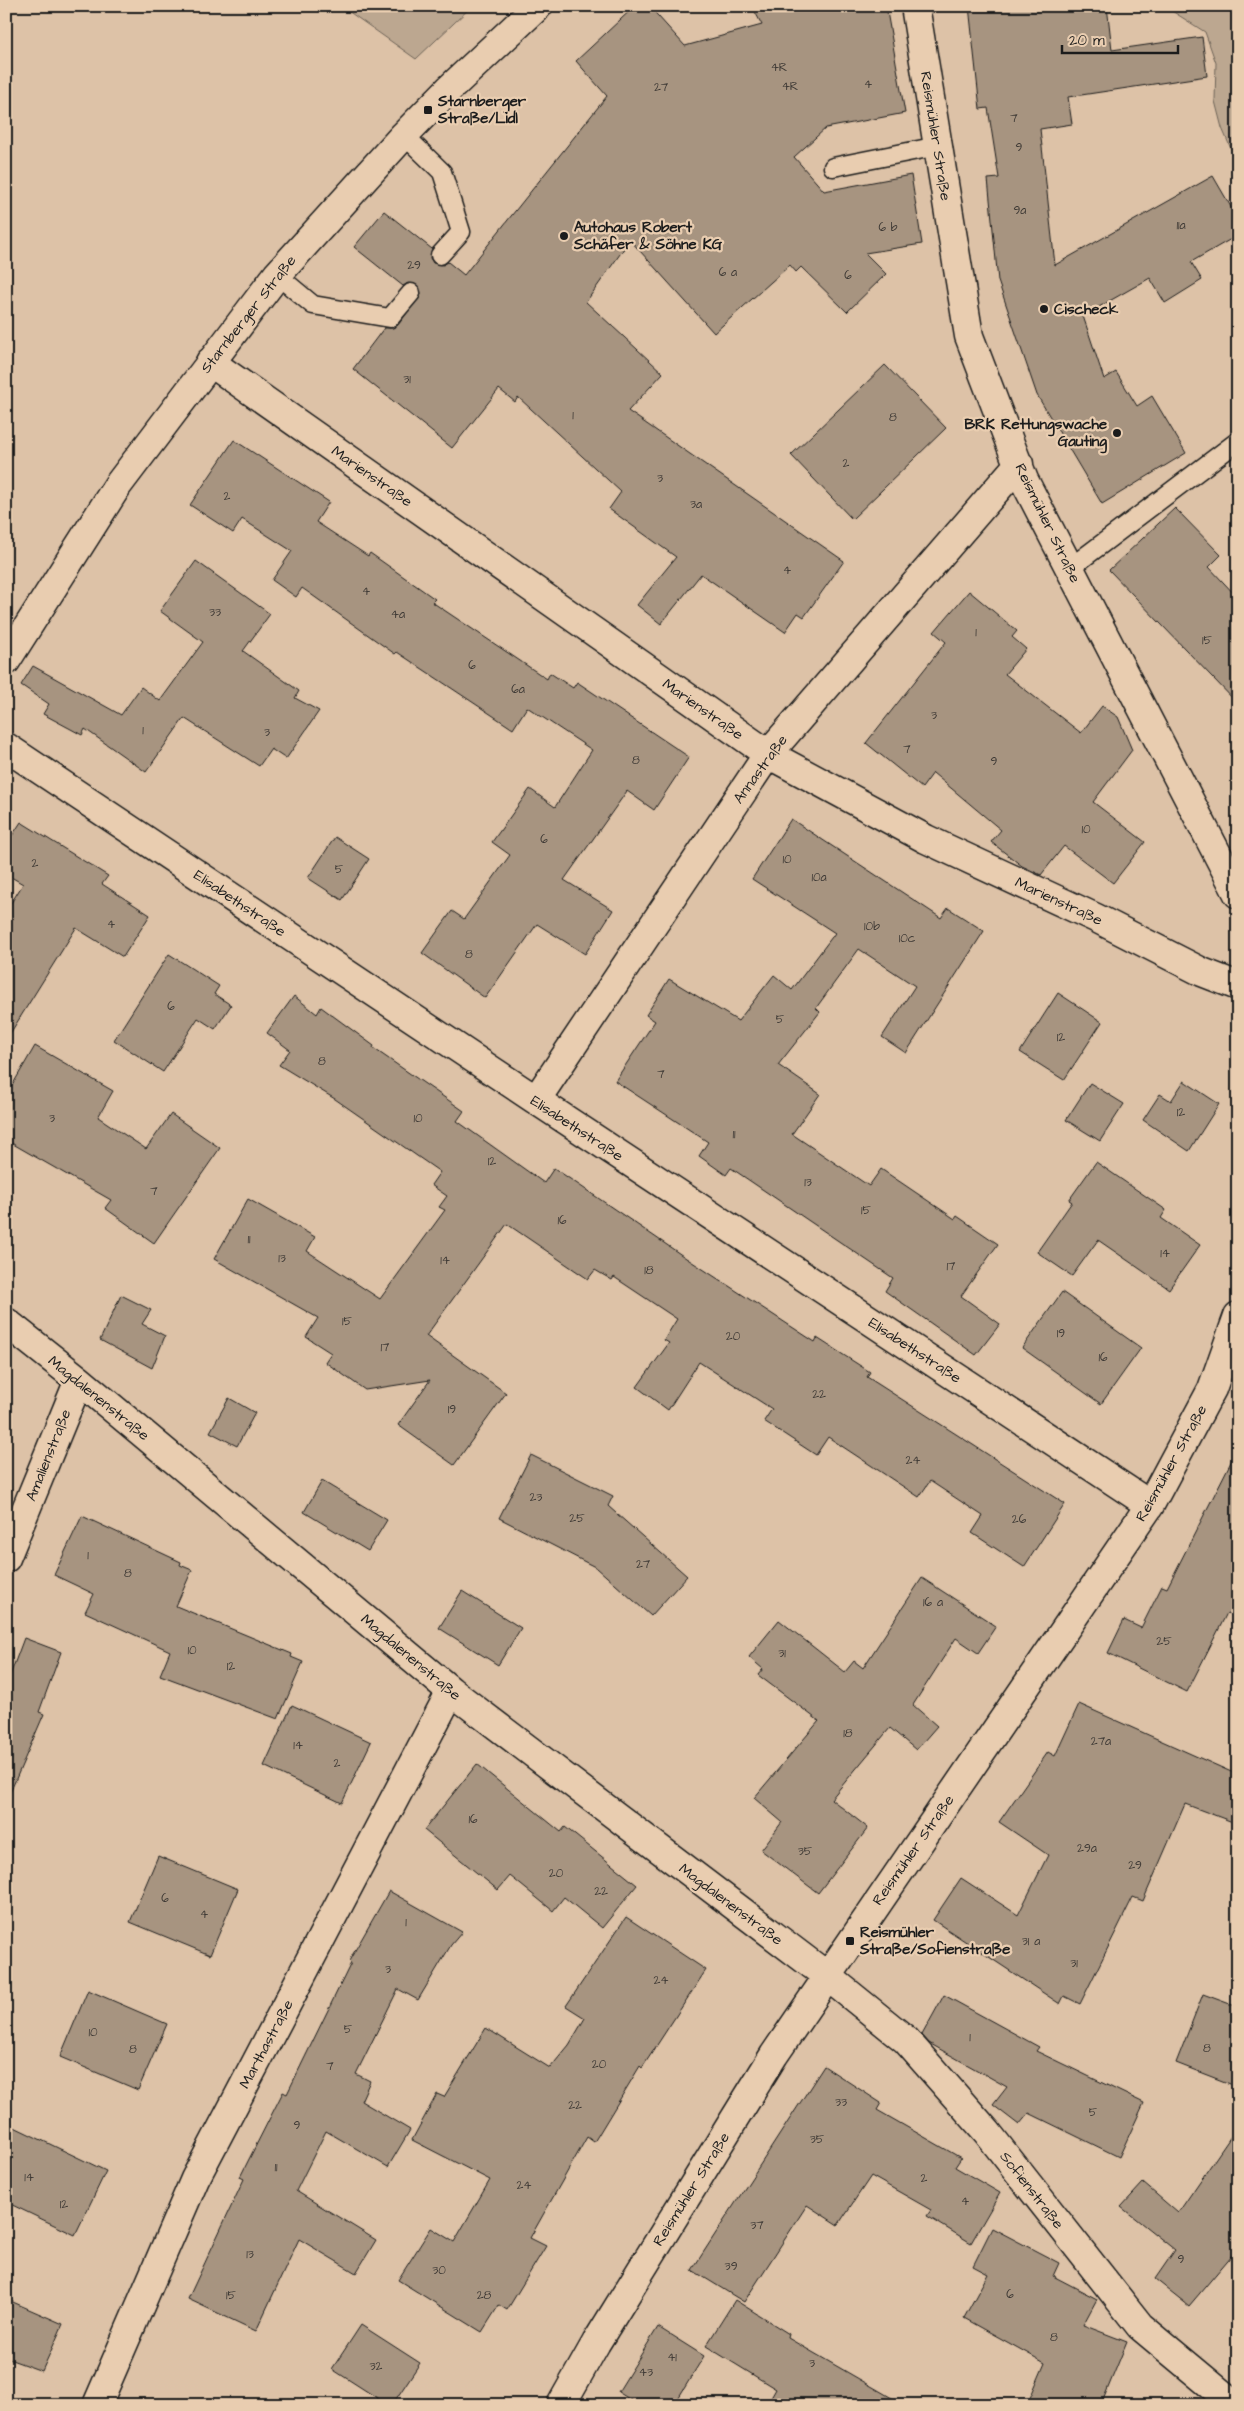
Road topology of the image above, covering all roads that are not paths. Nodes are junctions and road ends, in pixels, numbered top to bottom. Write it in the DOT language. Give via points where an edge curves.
graph roads {
  1 [pos="538,6"];
  2 [pos="915,6"];
  3 [pos="404,135"];
  4 [pos="938,146"];
  5 [pos="833,167"];
  6 [pos="440,255"];
  7 [pos="277,275"];
  8 [pos="411,293"];
  9 [pos="210,362"];
  10 [pos="1238,441"];
  11 [pos="1019,464"];
  12 [pos="1070,568"];
  13 [pos="6,661"];
  14 [pos="6,747"];
  15 [pos="768,754"];
  16 [pos="1238,894"];
  17 [pos="1238,986"];
  18 [pos="536,1100"];
  19 [pos="1238,1316"];
  20 [pos="6,1322"];
  21 [pos="79,1380"];
  22 [pos="1150,1505"];
  23 [pos="6,1558"];
  24 [pos="451,1691"];
  25 [pos="827,1976"];
  26 [pos="97,2405"];
  27 [pos="561,2405"];
  28 [pos="1235,2405"];
  1 -- 3 [label="street, Starnberger Straße"];
  2 -- 4 [label="street, Reismühler Straße"];
  3 -- 6 [label="lane" via="442,172 461,232"];
  3 -- 7 [label="street, Starnberger Straße"];
  4 -- 5 [label="lane"];
  4 -- 11 [label="street, Reismühler Straße" via="970,336"];
  7 -- 8 [label="lane" via="313,305 390,318"];
  7 -- 9 [label="street, Starnberger Straße"];
  9 -- 13 [label="street, Starnberger Straße" via="118,485"];
  9 -- 15 [label="street, Marienstraße"];
  10 -- 12 [label="lane"];
  11 -- 12 [label="street, Reismühler Straße" via="1024,480"];
  11 -- 15 [label="street, Annastraße"];
  12 -- 16 [label="street, Reismühler Straße"];
  14 -- 18 [label="street, Elisabethstraße"];
  15 -- 17 [label="street, Marienstraße" via="926,839 1096,918 1202,972"];
  15 -- 18 [label="street, Annastraße"];
  18 -- 22 [label="street, Elisabethstraße"];
  19 -- 22 [label="street, Reismühler Straße" via="1212,1389"];
  20 -- 21 [label="street, Magdalenenstraße"];
  21 -- 23 [label="street, Amalienstraße"];
  21 -- 24 [label="street, Magdalenenstraße"];
  22 -- 25 [label="street, Reismühler Straße"];
  24 -- 25 [label="street, Magdalenenstraße"];
  24 -- 26 [label="street, Marthastraße" via="195,2179"];
  25 -- 27 [label="street, Reismühler Straße" via="774,2055"];
  25 -- 28 [label="street, Sofienstraße" via="906,2040 987,2132 1140,2326"];
}
